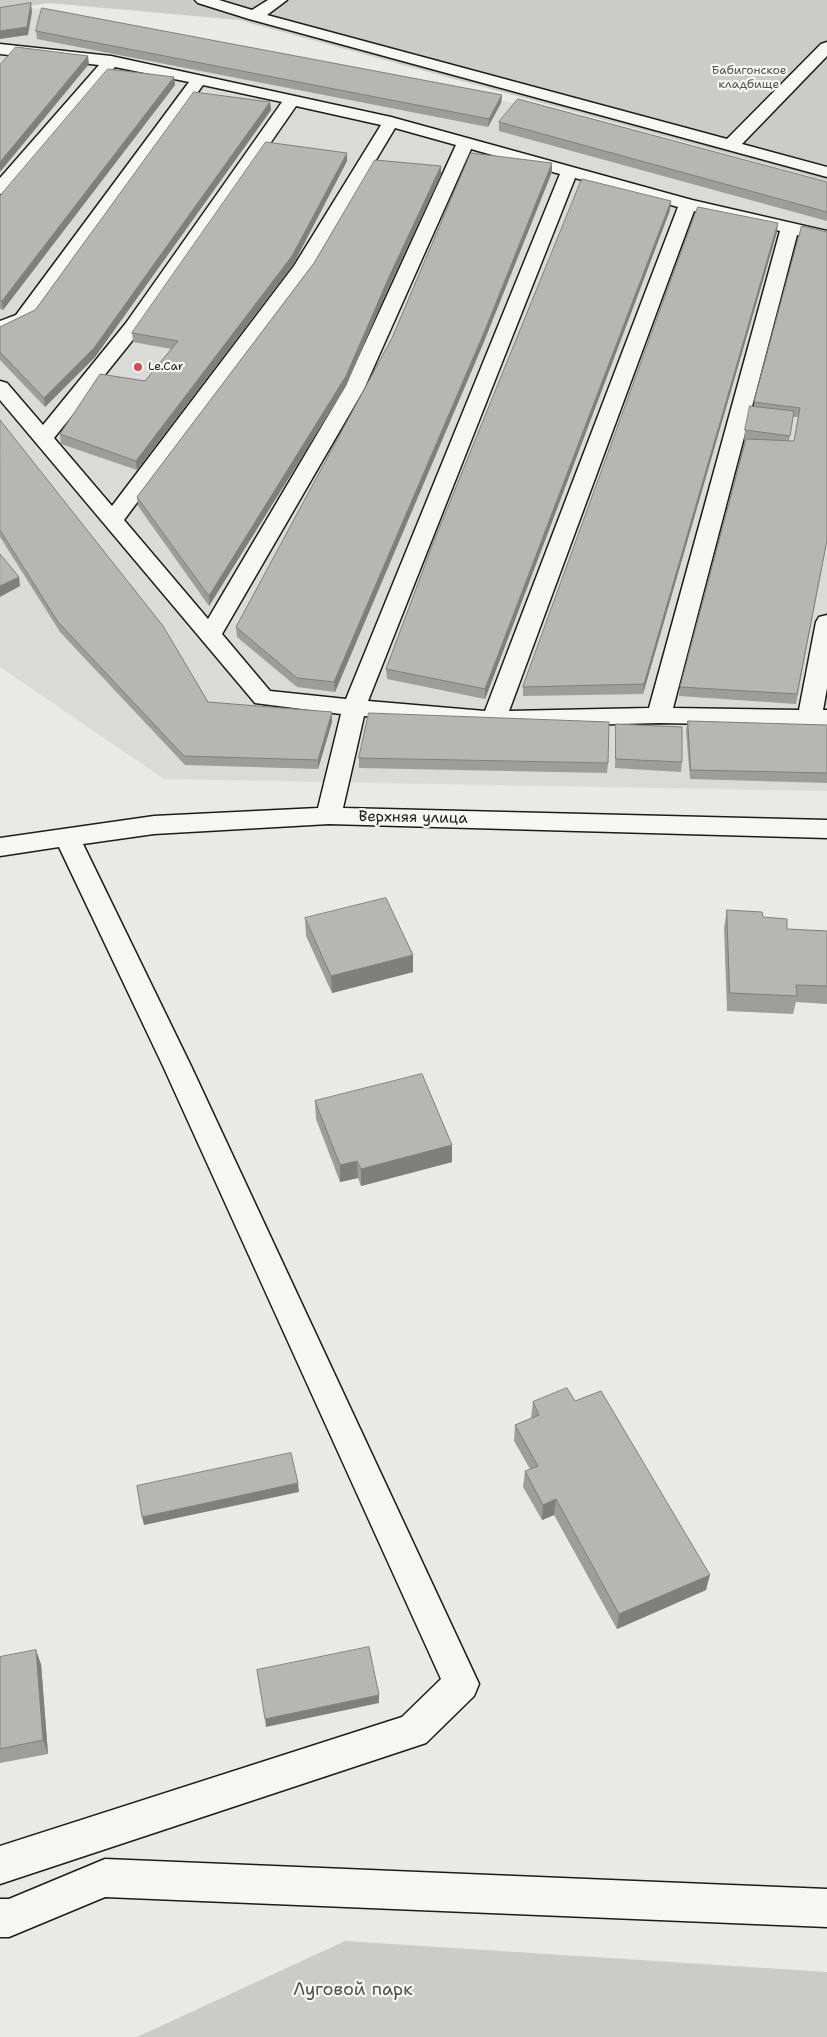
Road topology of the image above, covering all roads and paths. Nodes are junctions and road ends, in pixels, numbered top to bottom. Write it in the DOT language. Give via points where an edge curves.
graph roads {
  1 [pos="202,0"];
  2 [pos="279,0"];
  3 [pos="254,16"];
  4 [pos="827,47"];
  5 [pos="1,50"];
  6 [pos="111,61"];
  7 [pos="199,79"];
  8 [pos="291,101"];
  9 [pos="391,122"];
  10 [pos="465,143"];
  11 [pos="730,146"];
  12 [pos="570,170"];
  13 [pos="827,172"];
  14 [pos="0,189"];
  15 [pos="688,204"];
  16 [pos="790,228"];
  17 [pos="827,236"];
  18 [pos="0,328"];
  19 [pos="0,387"];
  20 [pos="44,438"];
  21 [pos="113,520"];
  22 [pos="827,622"];
  23 [pos="210,635"];
  24 [pos="354,708"];
  25 [pos="659,715"];
  26 [pos="819,718"];
  27 [pos="494,719"];
  28 [pos="329,816"];
  29 [pos="827,829"];
  30 [pos="67,837"];
  31 [pos="0,846"];
  32 [pos="0,1865"];
  33 [pos="827,1908"];
  34 [pos="0,1918"];
  1 -- 3 [label="street"];
  2 -- 3 [label="street"];
  3 -- 11 [label="street"];
  4 -- 11 [label="street"];
  5 -- 6 [label="street"];
  6 -- 7 [label="street"];
  6 -- 14 [label="street"];
  7 -- 8 [label="street"];
  7 -- 18 [label="street" via="23,319"];
  8 -- 9 [label="street"];
  8 -- 20 [label="street" via="133,327"];
  9 -- 10 [label="street"];
  9 -- 21 [label="street" via="302,268"];
  10 -- 12 [label="street"];
  10 -- 23 [label="street" via="354,389"];
  11 -- 13 [label="street"];
  12 -- 15 [label="street"];
  12 -- 24 [label="street"];
  15 -- 16 [label="street"];
  15 -- 27 [label="street"];
  16 -- 17 [label="street"];
  16 -- 25 [label="street"];
  19 -- 20 [label="street"];
  20 -- 21 [label="street"];
  21 -- 23 [label="street"];
  22 -- 26 [label="street"];
  23 -- 24 [label="street" via="263,698"];
  24 -- 27 [label="street"];
  24 -- 28 [label="street"];
  25 -- 26 [label="street"];
  25 -- 27 [label="street"];
  28 -- 29 [label="street, Верхняя улица"];
  28 -- 30 [label="street, Верхняя улица" via="154,825"];
  30 -- 31 [label="street, Верхняя улица"];
  30 -- 32 [label="street" via="182,1075 461,1684 413,1730"];
  33 -- 34 [label="street" via="105,1878 9,1918"];
}
